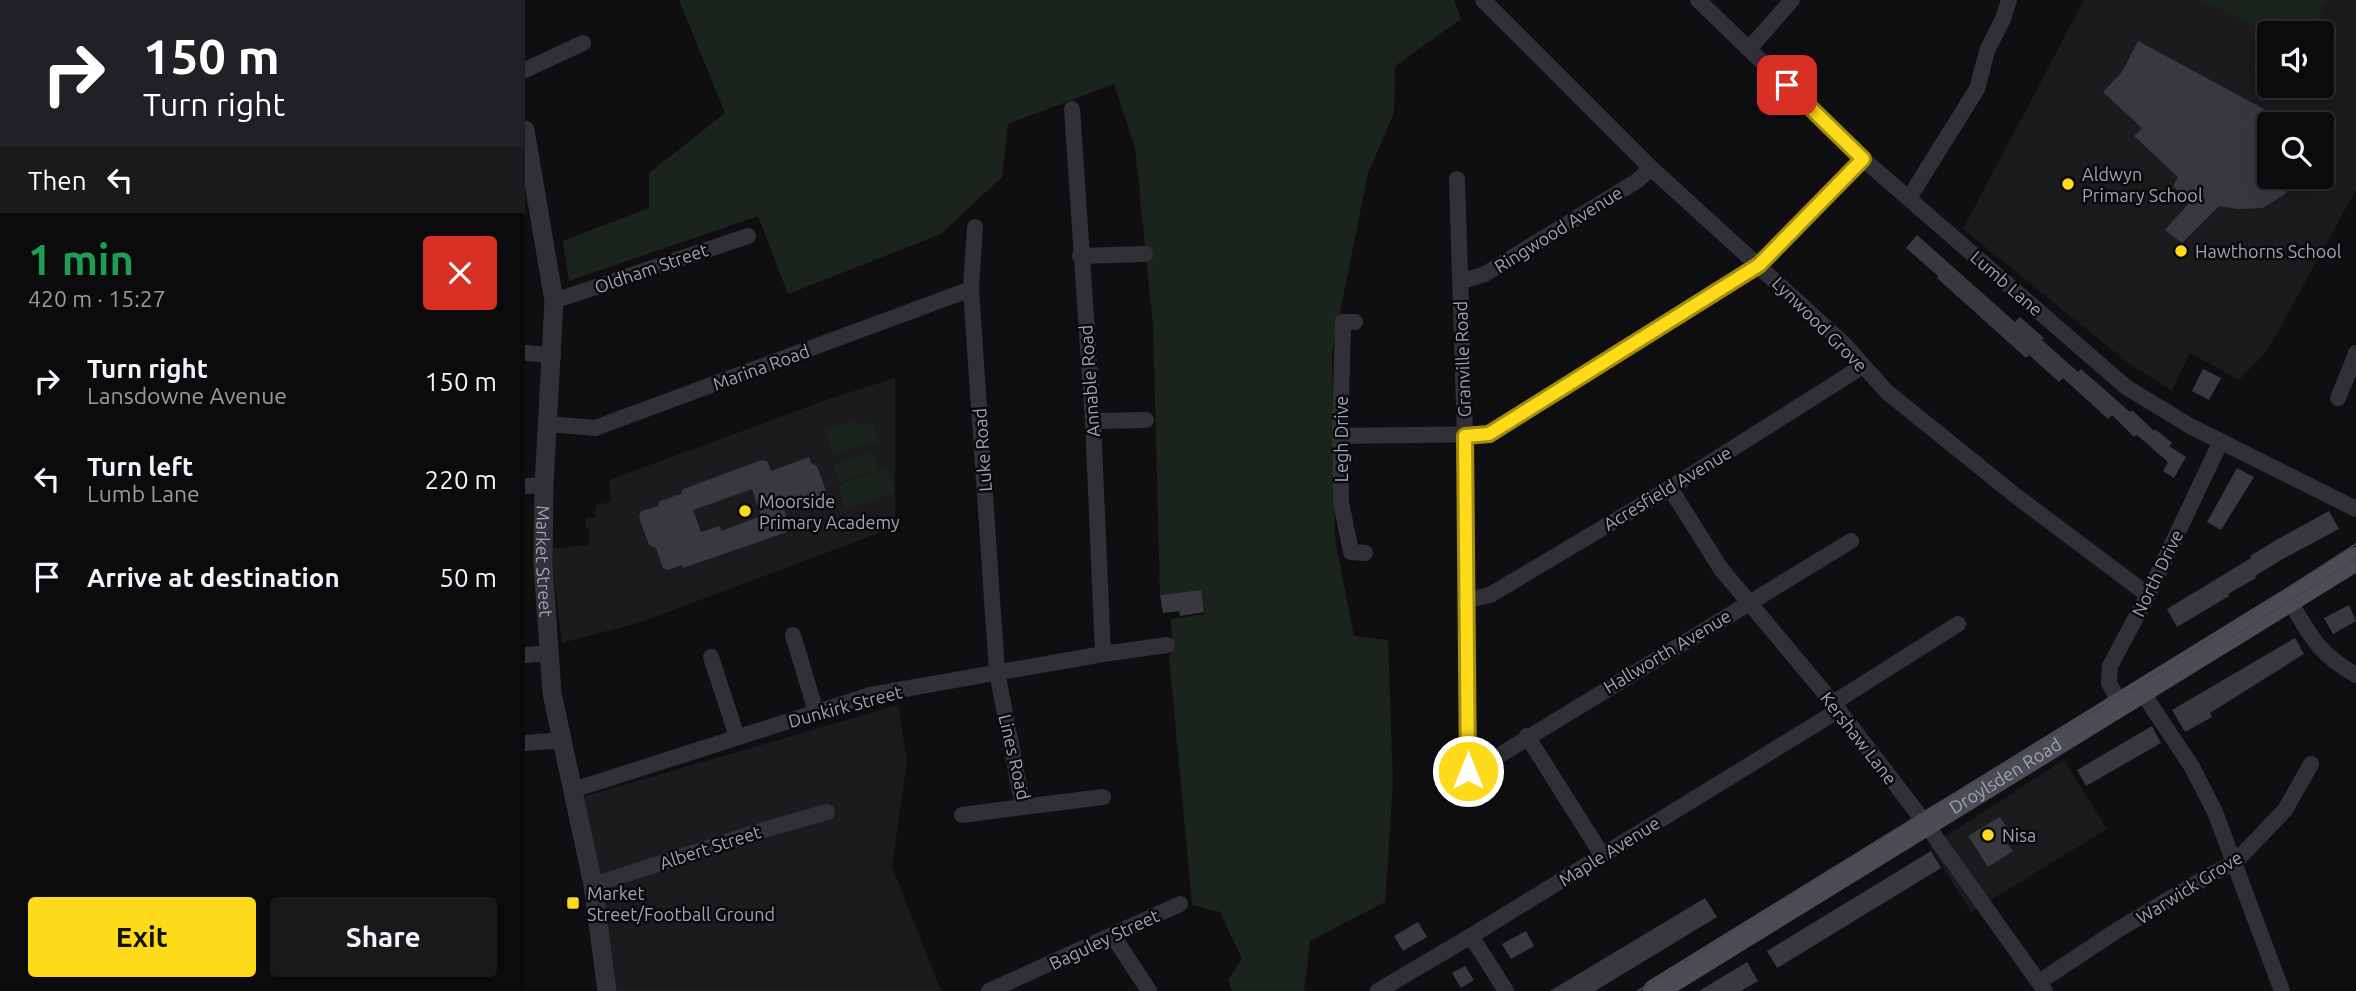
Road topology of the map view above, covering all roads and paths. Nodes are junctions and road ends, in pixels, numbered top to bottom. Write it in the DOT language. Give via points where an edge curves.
graph roads {
  1 [pos="1483,0"];
  2 [pos="1698,0"];
  3 [pos="1792,0"];
  4 [pos="2009,0"];
  5 [pos="583,43"];
  6 [pos="1749,48"];
  7 [pos="525,70"];
  8 [pos="1072,109"];
  9 [pos="525,130"];
  10 [pos="1863,159"];
  11 [pos="1651,168"];
  12 [pos="1457,179"];
  13 [pos="1909,198"];
  14 [pos="975,227"];
  15 [pos="748,236"];
  16 [pos="1145,254"];
  17 [pos="1080,256"];
  18 [pos="1759,265"];
  19 [pos="1460,282"];
  20 [pos="971,289"];
  21 [pos="555,301"];
  22 [pos="1355,322"];
  23 [pos="525,353"];
  24 [pos="2356,353"];
  25 [pos="553,355"];
  26 [pos="1863,366"];
  27 [pos="2353,367"];
  28 [pos="2338,398"];
  29 [pos="1146,420"];
  30 [pos="1093,421"];
  31 [pos="549,424"];
  32 [pos="1340,436"];
  33 [pos="1465,436"];
  34 [pos="2221,441"];
  35 [pos="535,485"];
  36 [pos="1669,488"];
  37 [pos="2356,509"];
  38 [pos="1851,541"];
  39 [pos="1366,553"];
  40 [pos="2356,559"];
  41 [pos="2148,595"];
  42 [pos="1467,600"];
  43 [pos="2290,601"];
  44 [pos="1747,602"];
  45 [pos="1958,624"];
  46 [pos="793,635"];
  47 [pos="1167,645"];
  48 [pos="549,653"];
  49 [pos="1103,654"];
  50 [pos="525,655"];
  51 [pos="711,657"];
  52 [pos="997,672"];
  53 [pos="2356,675"];
  54 [pos="2142,692"];
  55 [pos="2121,705"];
  56 [pos="1836,706"];
  57 [pos="816,712"];
  58 [pos="1528,736"];
  59 [pos="737,737"];
  60 [pos="562,740"];
  61 [pos="525,743"];
  62 [pos="1485,764"];
  63 [pos="2311,764"];
  64 [pos="573,790"];
  65 [pos="1103,797"];
  66 [pos="1023,807"];
  67 [pos="827,812"];
  68 [pos="962,815"];
  69 [pos="1926,824"];
  70 [pos="1602,855"];
  71 [pos="2235,862"];
  72 [pos="593,885"];
  73 [pos="1180,904"];
  74 [pos="1113,936"];
  75 [pos="1471,936"];
  76 [pos="2042,986"];
  77 [pos="607,991"];
  78 [pos="989,991"];
  79 [pos="1149,991"];
  80 [pos="1378,991"];
  81 [pos="1506,991"];
  82 [pos="1655,991"];
  83 [pos="2282,991"];
  1 -- 11 [label="street, Lynwood Grove"];
  2 -- 6 [label="street, Lumb Lane"];
  3 -- 6 [label="street"];
  4 -- 13 [label="street" via="1977,89"];
  5 -- 7 [label="street"];
  6 -- 10 [label="street, Lumb Lane"];
  8 -- 17 [label="street, Annable Road"];
  9 -- 21 [label="street, Market Street"];
  10 -- 13 [label="street, Lumb Lane"];
  10 -- 18 [label="street"];
  11 -- 18 [label="street, Lynwood Grove"];
  11 -- 19 [label="street, Ringwood Avenue" via="1485,274"];
  12 -- 19 [label="street, Granville Road"];
  13 -- 34 [label="street, Lumb Lane" via="2126,387"];
  14 -- 20 [label="street, Luke Road"];
  15 -- 21 [label="street, Oldham Street"];
  16 -- 17 [label="street"];
  17 -- 30 [label="street, Annable Road"];
  18 -- 26 [label="street, Lynwood Grove"];
  18 -- 33 [label="street" via="1489,434"];
  19 -- 33 [label="street, Granville Road"];
  20 -- 31 [label="street, Marina Road" via="595,428"];
  20 -- 52 [label="street, Luke Road"];
  21 -- 25 [label="street, Market Street"];
  22 -- 32 [label="street, Legh Drive" via="1343,322"];
  23 -- 25 [label="street"];
  24 -- 27 [label="street"];
  25 -- 31 [label="street, Market Street"];
  26 -- 36 [label="street, Acresfield Avenue"];
  26 -- 41 [label="street, Lynwood Grove" via="1887,392 2016,496"];
  27 -- 28 [label="street"];
  29 -- 30 [label="street"];
  30 -- 49 [label="street, Annable Road"];
  31 -- 35 [label="street, Market Street"];
  32 -- 33 [label="street"];
  32 -- 39 [label="street, Legh Drive" via="1341,502 1351,552"];
  33 -- 42 [label="street, Granville Road"];
  34 -- 37 [label="street, Lumb Lane"];
  34 -- 41 [label="street, North Drive"];
  35 -- 48 [label="street, Market Street"];
  36 -- 42 [label="street, Acresfield Avenue" via="1490,594"];
  36 -- 44 [label="street, Kershaw Lane"];
  38 -- 44 [label="street, Hallworth Avenue"];
  40 -- 43 [label="main road, Droylsden Road"];
  41 -- 55 [label="street, North Drive" via="2110,666 2109,683"];
  42 -- 62 [label="street, Granville Road" via="1468,771"];
  43 -- 53 [label="street" via="2318,648"];
  43 -- 54 [label="main road, Droylsden Road"];
  44 -- 56 [label="street, Kershaw Lane"];
  44 -- 58 [label="street, Hallworth Avenue"];
  45 -- 56 [label="street, Maple Avenue"];
  46 -- 57 [label="street"];
  47 -- 49 [label="street, Dunkirk Street"];
  48 -- 50 [label="street"];
  48 -- 60 [label="street, Market Street"];
  49 -- 52 [label="street, Dunkirk Street"];
  51 -- 59 [label="street"];
  52 -- 57 [label="street, Dunkirk Street" via="870,695"];
  52 -- 66 [label="street, Lines Road"];
  54 -- 55 [label="main road, Droylsden Road"];
  54 -- 71 [label="street" via="2192,767"];
  55 -- 69 [label="main road, Droylsden Road"];
  56 -- 69 [label="street, Kershaw Lane"];
  56 -- 70 [label="street, Maple Avenue"];
  57 -- 59 [label="street, Dunkirk Street"];
  58 -- 62 [label="street, Hallworth Avenue"];
  58 -- 70 [label="street"];
  59 -- 64 [label="street, Dunkirk Street"];
  60 -- 61 [label="street"];
  60 -- 64 [label="street, Market Street"];
  63 -- 71 [label="street, Warwick Grove" via="2285,810"];
  64 -- 72 [label="street, Market Street"];
  65 -- 66 [label="street, Lines Road"];
  66 -- 68 [label="street"];
  67 -- 72 [label="street, Albert Street"];
  69 -- 76 [label="street, Kershaw Lane"];
  69 -- 82 [label="main road, Droylsden Road"];
  70 -- 75 [label="street, Maple Avenue"];
  71 -- 76 [label="street, Warwick Grove" via="2119,929"];
  71 -- 83 [label="street"];
  72 -- 77 [label="street, Market Street"];
  73 -- 74 [label="street, Baguley Street"];
  74 -- 78 [label="street, Baguley Street"];
  74 -- 79 [label="street"];
  75 -- 80 [label="street, Maple Avenue"];
  75 -- 81 [label="street"];
}
